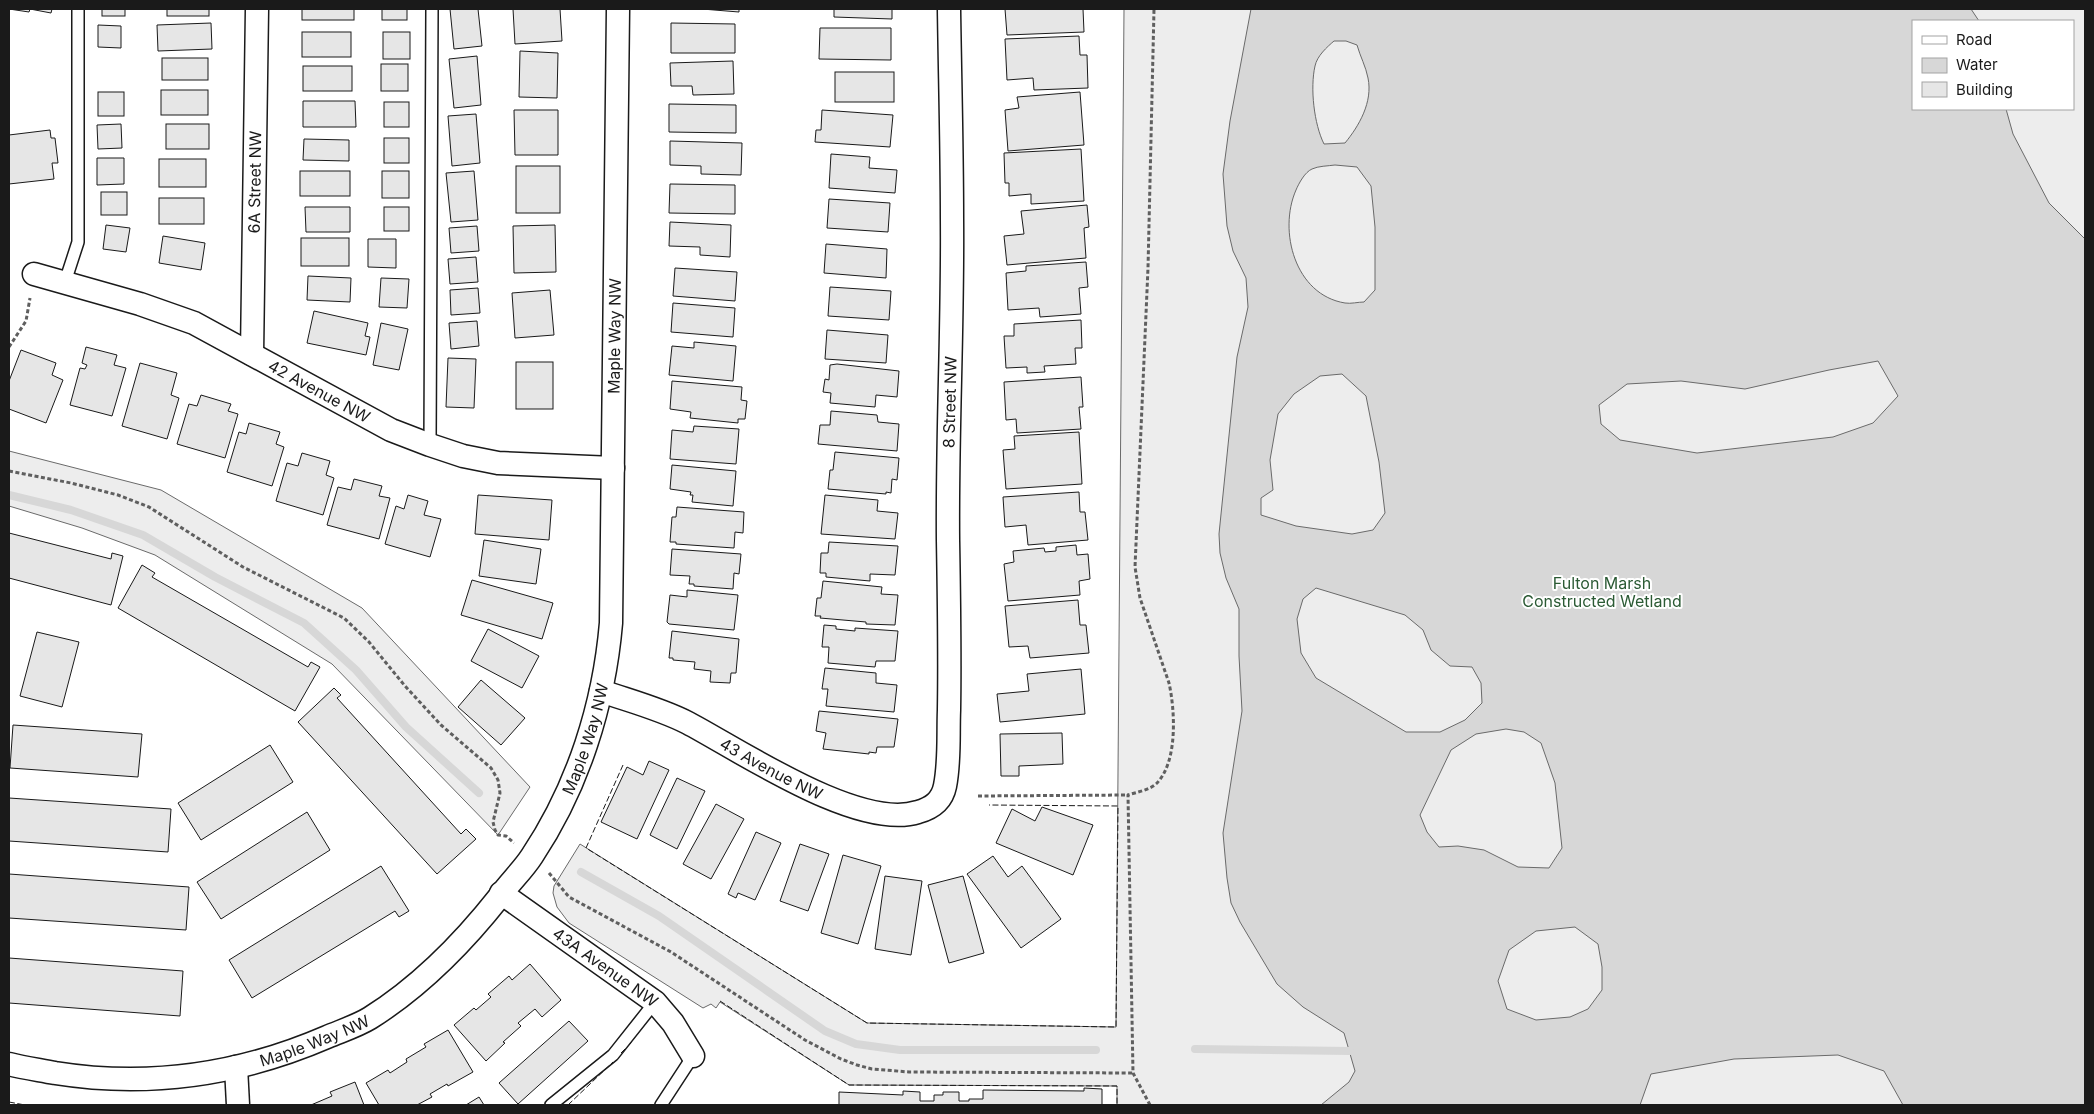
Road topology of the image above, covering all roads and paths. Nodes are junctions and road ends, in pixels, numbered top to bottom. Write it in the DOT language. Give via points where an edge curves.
graph roads {
  1 [pos="78,9"];
  2 [pos="257,9"];
  3 [pos="432,9"];
  4 [pos="618,9"];
  5 [pos="949,9"];
  6 [pos="1154,9"];
  7 [pos="34,274"];
  8 [pos="65,282"];
  9 [pos="9,347"];
  10 [pos="252,354"];
  11 [pos="430,445"];
  12 [pos="613,468"];
  13 [pos="9,471"];
  14 [pos="601,691"];
  15 [pos="942,795"];
  16 [pos="1128,795"];
  17 [pos="978,796"];
  18 [pos="514,843"];
  19 [pos="548,871"];
  20 [pos="501,894"];
  21 [pos="655,1002"];
  22 [pos="693,1056"];
  23 [pos="9,1064"];
  24 [pos="236,1067"];
  25 [pos="1134,1073"];
  26 [pos="238,1105"];
  27 [pos="551,1105"];
  28 [pos="661,1105"];
  29 [pos="1150,1105"];
  1 -- 8 [label="lane" via="78,242"];
  2 -- 10 [label="street, 6A Street NW"];
  3 -- 11 [label="lane"];
  4 -- 12 [label="street, Maple Way NW"];
  5 -- 15 [label="street, 8 Street NW" via="952,220 950,615 948,762"];
  6 -- 16 [label="path" via="1136,567 1140,598 1173,698 1173,716 1172,745 1166,766 1156,783"];
  7 -- 8 [label="street, 42 Avenue NW"];
  7 -- 9 [label="path" via="26,320"];
  8 -- 10 [label="street, 42 Avenue NW" via="175,315"];
  10 -- 11 [label="street, 42 Avenue NW" via="390,430"];
  11 -- 12 [label="street, 42 Avenue NW" via="498,463"];
  12 -- 14 [label="street, Maple Way NW" via="611,623"];
  13 -- 18 [label="path" via="118,495 149,507 243,567 344,618 440,724 491,768 498,780 500,793 493,822 495,830"];
  14 -- 15 [label="street, 43 Avenue NW" via="688,723 813,791 863,810 894,815 916,814 934,806"];
  14 -- 20 [label="street, Maple Way NW" via="566,793 532,857"];
  16 -- 17 [label="path"];
  16 -- 25 [label="path"];
  19 -- 25 [label="path" via="569,897 671,952 841,1060 872,1069 909,1072"];
  20 -- 21 [label="street, 43A Avenue NW"];
  20 -- 24 [label="street, Maple Way NW" via="453,951 410,990 368,1020 255,1064"];
  21 -- 22 [label="street, 43A Avenue NW"];
  21 -- 27 [label="lane" via="613,1055"];
  22 -- 28 [label="lane"];
  23 -- 24 [label="street, Maple Way NW" via="83,1077 144,1080 193,1076"];
  24 -- 26 [label="street"];
  25 -- 29 [label="path"];
}
